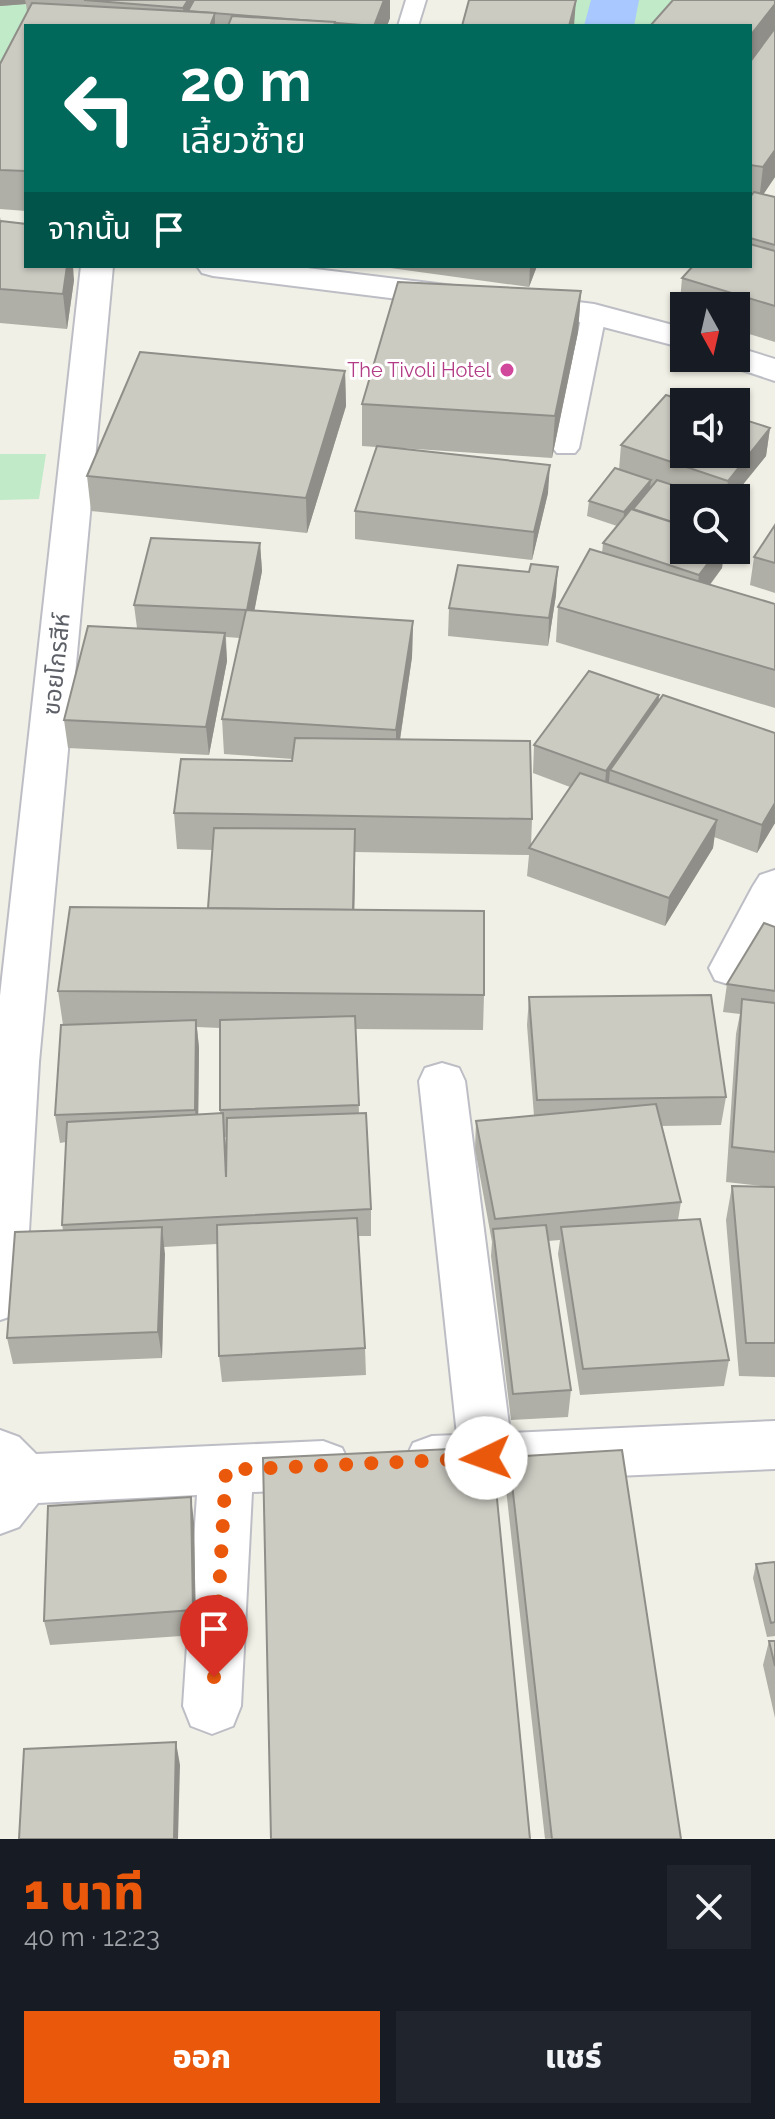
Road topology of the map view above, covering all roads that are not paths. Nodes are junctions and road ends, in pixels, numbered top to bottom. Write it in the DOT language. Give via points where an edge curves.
graph roads {
  1 [pos="416,0"];
  2 [pos="409,24"];
  3 [pos="97,268"];
  4 [pos="247,268"];
  5 [pos="331,273"];
  6 [pos="594,314"];
  7 [pos="670,334"];
  8 [pos="566,448"];
  9 [pos="775,886"];
  10 [pos="731,968"];
  11 [pos="442,1081"];
  12 [pos="0,1299"];
  13 [pos="775,1445"];
  14 [pos="486,1458"];
  15 [pos="226,1470"];
  16 [pos="8,1480"];
  17 [pos="212,1706"];
  1 -- 2 [label="lane"];
  3 -- 12 [label="street, ฃอยโกรสีห์" via="16,1062"];
  4 -- 5 [label="street"];
  5 -- 6 [label="street"];
  6 -- 7 [label="street"];
  6 -- 8 [label="lane"];
  9 -- 10 [label="street"];
  11 -- 14 [label="street"];
  13 -- 14 [label="street"];
  14 -- 15 [label="street"];
  15 -- 16 [label="street"];
  15 -- 17 [label="street"];
}
